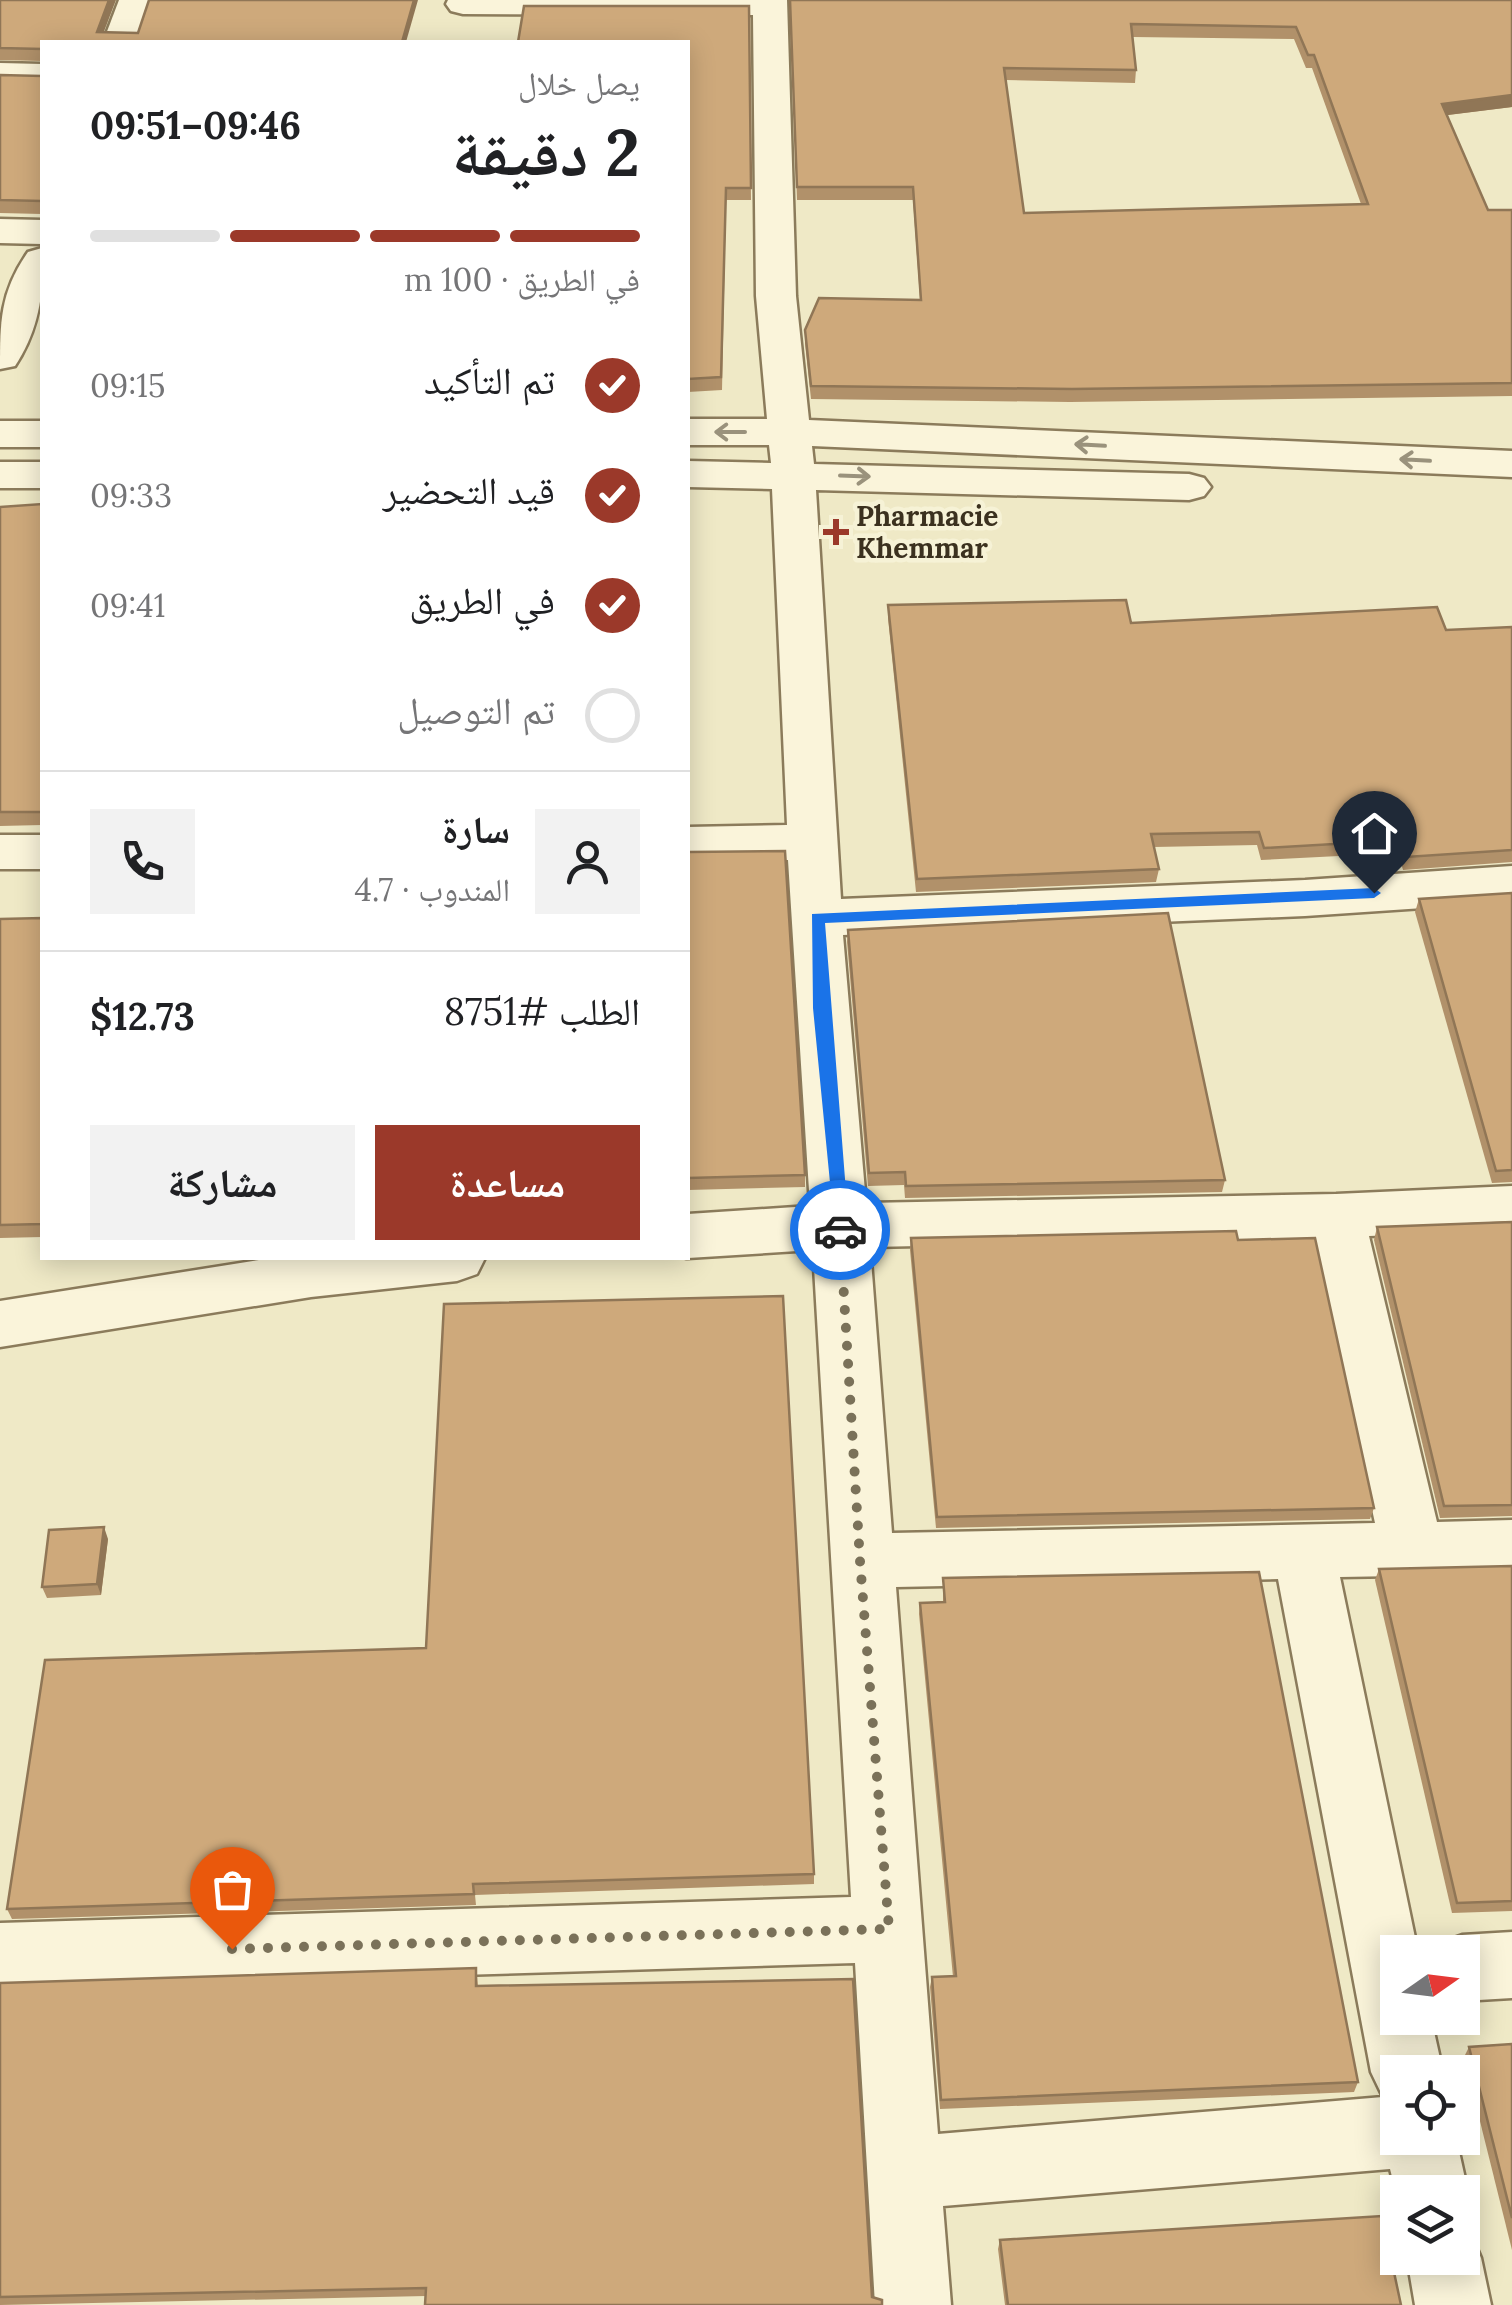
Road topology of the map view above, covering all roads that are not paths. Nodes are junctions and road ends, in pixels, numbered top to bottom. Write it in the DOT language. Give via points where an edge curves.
graph roads {
  1 [pos="136,0"];
  2 [pos="463,2"];
  3 [pos="770,2"];
  4 [pos="122,40"];
  5 [pos="458,40"];
  6 [pos="0,74"];
  7 [pos="40,75"];
  8 [pos="0,231"];
  9 [pos="40,232"];
  10 [pos="40,265"];
  11 [pos="0,357"];
  12 [pos="690,432"];
  13 [pos="0,434"];
  14 [pos="40,434"];
  15 [pos="790,453"];
  16 [pos="1512,464"];
  17 [pos="690,474"];
  18 [pos="0,475"];
  19 [pos="40,475"];
  20 [pos="1512,499"];
  21 [pos="814,842"];
  22 [pos="690,844"];
  23 [pos="0,852"];
  24 [pos="40,852"];
  25 [pos="1512,884"];
  26 [pos="817,918"];
  27 [pos="1512,1208"];
  28 [pos="1336,1216"];
  29 [pos="840,1226"];
  30 [pos="690,1236"];
  31 [pos="439,1260"];
  32 [pos="0,1324"];
  33 [pos="1512,1547"];
  34 [pos="1412,1549"];
  35 [pos="1304,1552"];
  36 [pos="860,1561"];
  37 [pos="889,1929"];
  38 [pos="1384,1935"];
  39 [pos="0,1956"];
  40 [pos="1512,1965"];
  41 [pos="1480,1967"];
  42 [pos="1380,2133"];
  43 [pos="905,2173"];
  44 [pos="1447,2275"];
  45 [pos="914,2305"];
  46 [pos="1453,2305"];
  1 -- 4 [label="street"];
  2 -- 3 [label="street"];
  2 -- 5 [label="street"];
  3 -- 15 [label="street" via="776,296"];
  6 -- 7 [label="street"];
  8 -- 9 [label="street"];
  10 -- 11 [label="street"];
  15 -- 12 [label="street, one-way"];
  13 -- 14 [label="street"];
  16 -- 15 [label="street, one-way"];
  15 -- 17 [label="street"];
  15 -- 20 [label="street, one-way"];
  15 -- 21 [label="street"];
  18 -- 19 [label="street"];
  21 -- 22 [label="street"];
  21 -- 26 [label="street"];
  23 -- 24 [label="street"];
  25 -- 26 [label="street"];
  26 -- 29 [label="street"];
  27 -- 28 [label="street"];
  28 -- 29 [label="street"];
  28 -- 34 [label="street"];
  29 -- 30 [label="street"];
  29 -- 36 [label="street"];
  31 -- 32 [label="street"];
  33 -- 34 [label="street"];
  34 -- 35 [label="street"];
  35 -- 36 [label="street"];
  35 -- 38 [label="street"];
  36 -- 37 [label="street"];
  37 -- 39 [label="street"];
  37 -- 43 [label="street"];
  40 -- 41 [label="street"];
  42 -- 43 [label="street"];
  43 -- 45 [label="street"];
  44 -- 46 [label="street"];
}
